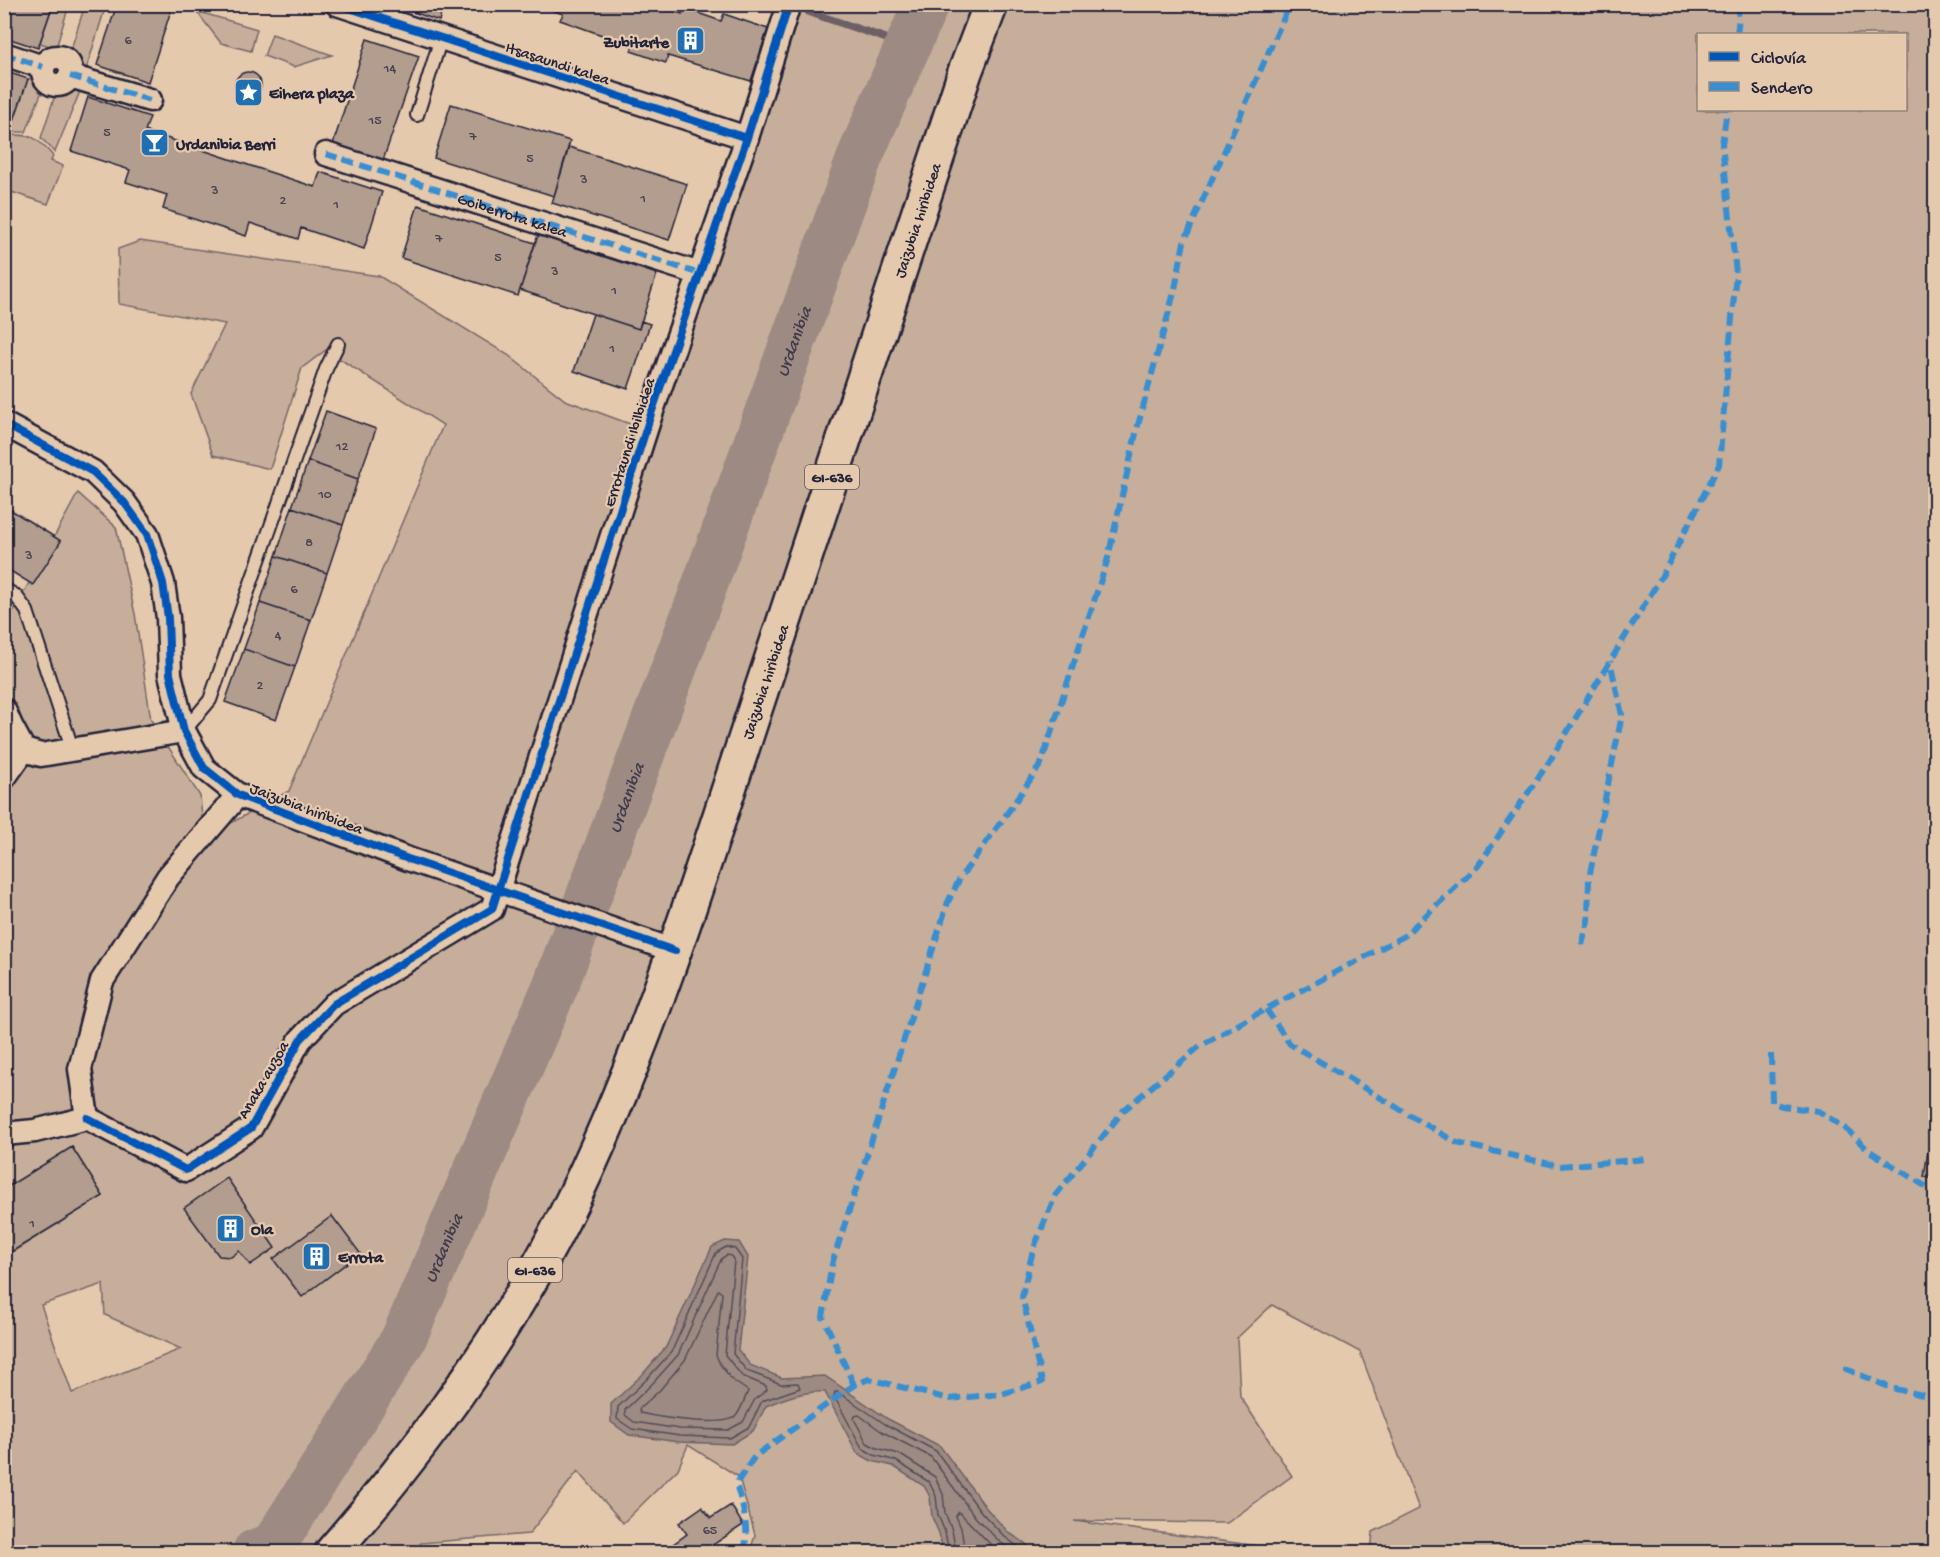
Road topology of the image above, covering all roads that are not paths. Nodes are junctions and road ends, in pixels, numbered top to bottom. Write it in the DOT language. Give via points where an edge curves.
graph roads {
  1 [pos="337,4"];
  2 [pos="789,4"];
  3 [pos="991,4"];
  4 [pos="363,8"];
  5 [pos="441,38"];
  6 [pos="4,54"];
  7 [pos="150,100"];
  8 [pos="417,115"];
  9 [pos="747,138"];
  10 [pos="326,154"];
  11 [pos="700,274"];
  12 [pos="338,344"];
  13 [pos="4,424"];
  14 [pos="4,589"];
  15 [pos="4,710"];
  16 [pos="184,731"];
  17 [pos="24,750"];
  18 [pos="73,751"];
  19 [pos="4,778"];
  20 [pos="238,795"];
  21 [pos="499,889"];
  22 [pos="675,951"];
  23 [pos="87,1118"];
  24 [pos="4,1134"];
  25 [pos="332,1552"];
  1 -- 4 [label="street"];
  2 -- 9 [label="street, Errotaundi Ibilbidea"];
  3 -- 22 [label="main road, Jaizubia hiribidea / GI-636" via="965,72"];
  4 -- 5 [label="street, Itsasaundi kalea"];
  5 -- 8 [label="lane"];
  5 -- 9 [label="street, Itsasaundi kalea"];
  6 -- 7 [label="street" via="43,67 44,77 52,84 63,84 70,76"];
  9 -- 11 [label="street, Errotaundi Ibilbidea"];
  10 -- 11 [label="street, Goiberrota kalea"];
  11 -- 21 [label="street, Errotaundi Ibilbidea" via="651,414"];
  12 -- 16 [label="lane" via="210,700"];
  13 -- 16 [label="street, Jaizubia hiribidea" via="93,472 124,502 147,534 164,582 170,674"];
  14 -- 18 [label="lane" via="16,596 27,611"];
  15 -- 17 [label="street"];
  16 -- 18 [label="street"];
  16 -- 20 [label="street, Jaizubia hiribidea" via="204,768"];
  17 -- 18 [label="street" via="41,755"];
  17 -- 19 [label="street"];
  20 -- 21 [label="street, Jaizubia hiribidea"];
  20 -- 23 [label="street" via="168,877 102,981 80,1069"];
  21 -- 22 [label="street, Jaizubia hiribidea"];
  21 -- 23 [label="street, Anaka auzoa" via="492,909 334,1004 300,1040 251,1128 186,1170"];
  22 -- 25 [label="main road, GI-636" via="598,1148 522,1294 429,1436"];
  23 -- 24 [label="street"];
}
